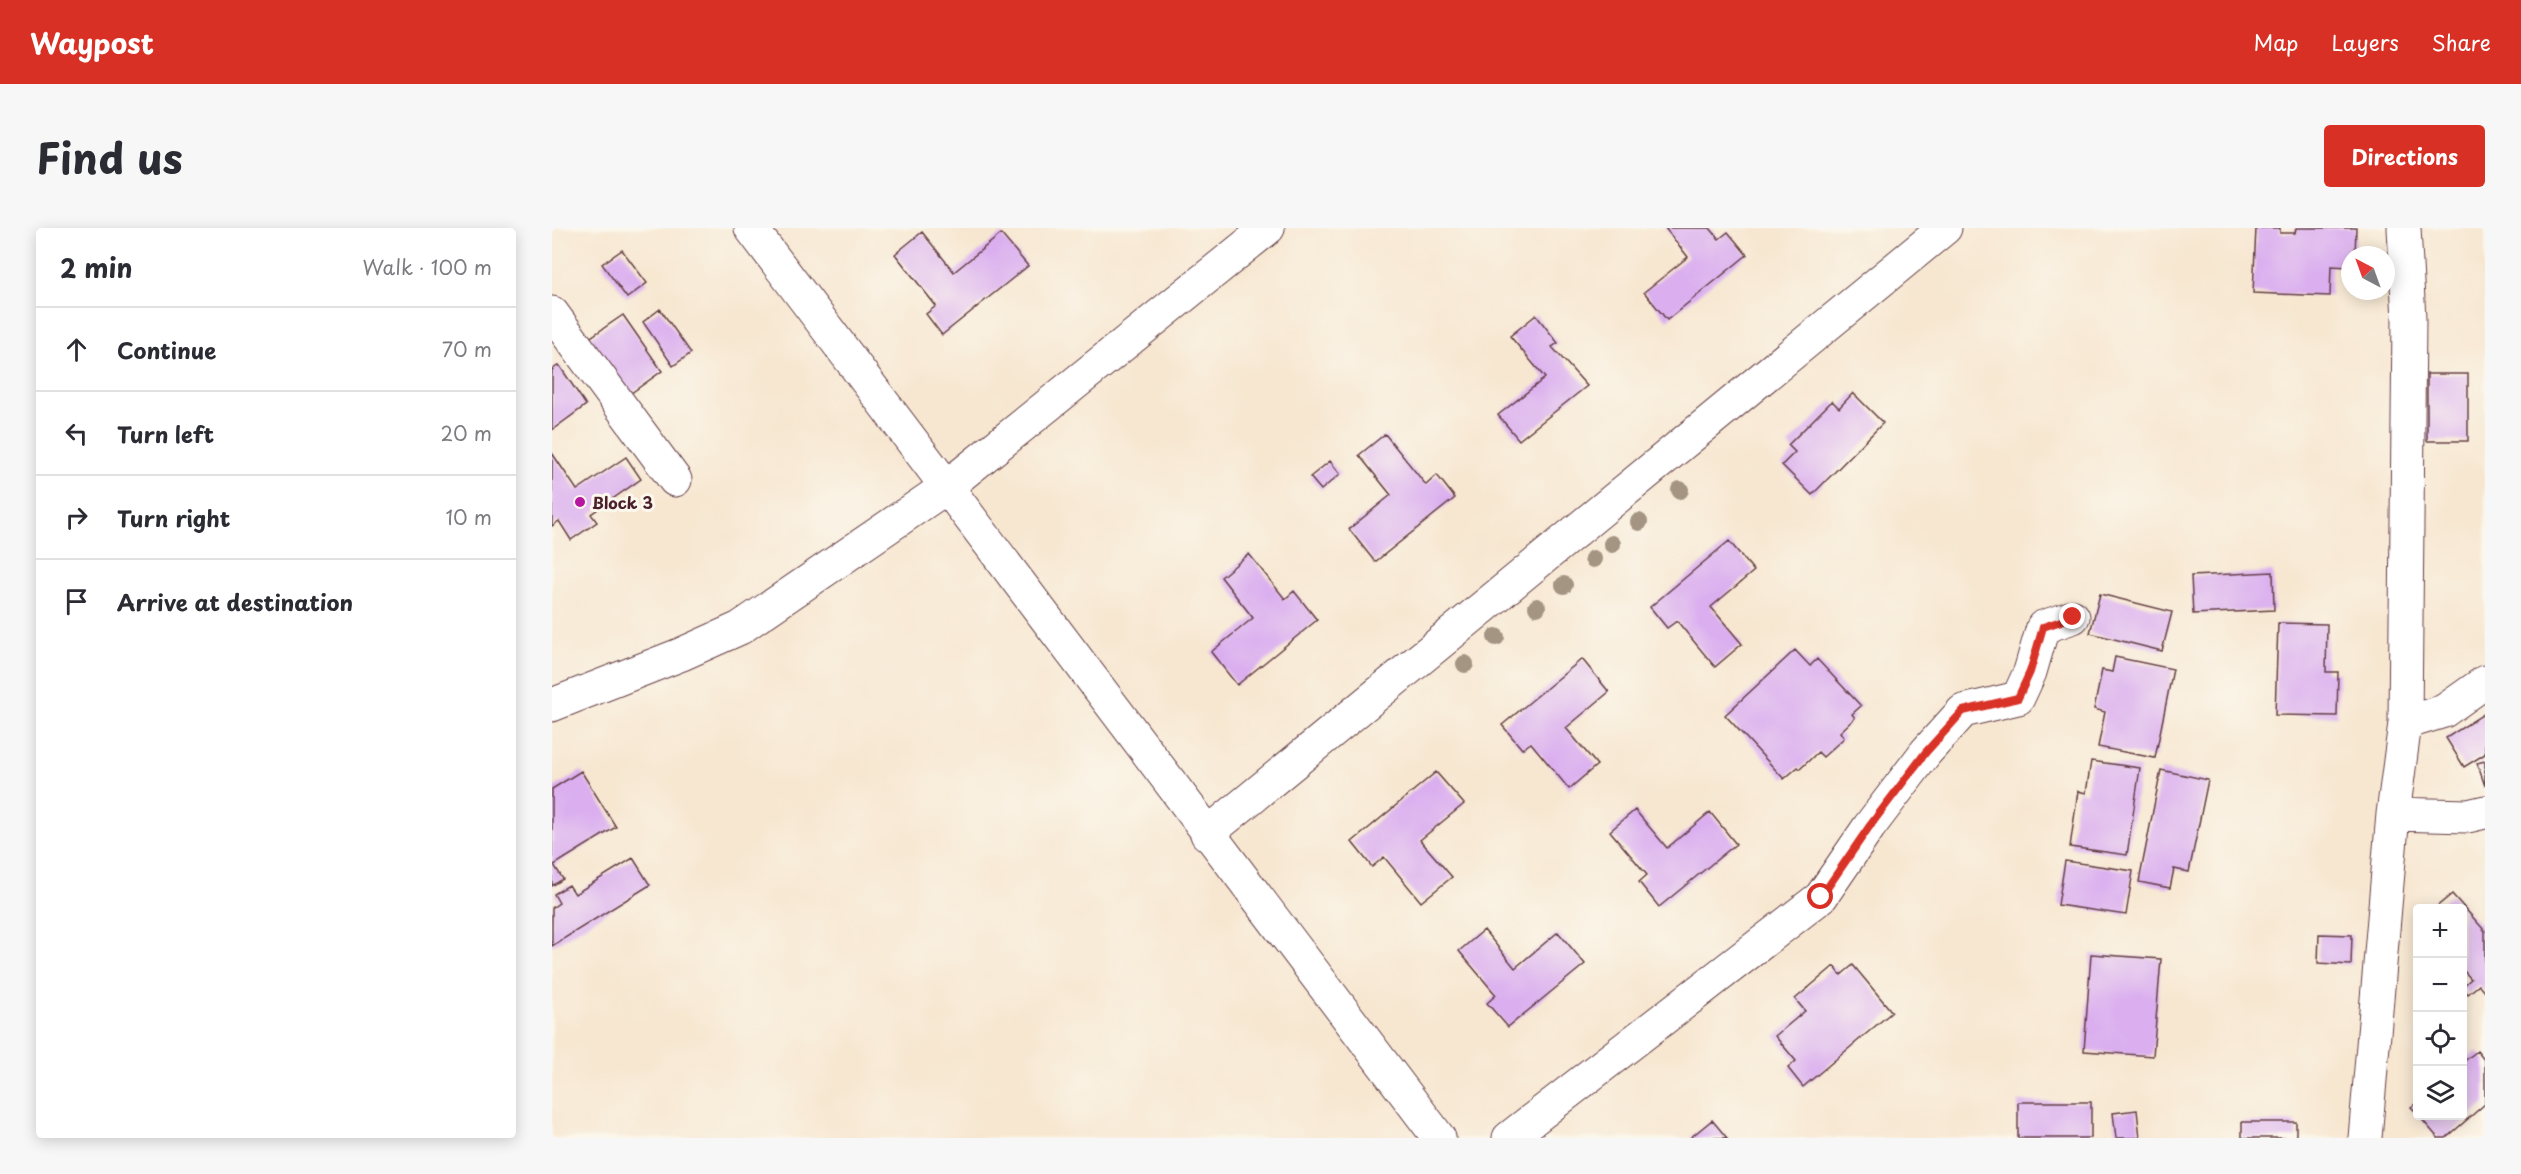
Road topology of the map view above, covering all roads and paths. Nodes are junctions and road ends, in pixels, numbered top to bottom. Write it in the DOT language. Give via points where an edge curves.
graph roads {
  1 [pos="751,228"];
  2 [pos="1268,228"];
  3 [pos="1945,228"];
  4 [pos="2404,228"];
  5 [pos="552,314"];
  6 [pos="675,480"];
  7 [pos="945,488"];
  8 [pos="2073,617"];
  9 [pos="2485,682"];
  10 [pos="552,705"];
  11 [pos="2405,723"];
  12 [pos="2485,812"];
  13 [pos="2393,814"];
  14 [pos="1207,834"];
  15 [pos="1439,1138"];
  16 [pos="1509,1138"];
  17 [pos="2365,1138"];
  1 -- 7 [label="street"];
  2 -- 7 [label="street"];
  3 -- 14 [label="street"];
  4 -- 11 [label="street" via="2409,319"];
  5 -- 6 [label="street"];
  7 -- 10 [label="street" via="740,628"];
  7 -- 14 [label="street"];
  8 -- 16 [label="street" via="2043,627 2018,698 1963,711 1926,752 1821,897"];
  9 -- 11 [label="street" via="2444,711"];
  11 -- 13 [label="street"];
  12 -- 13 [label="street" via="2468,816"];
  13 -- 17 [label="street"];
  14 -- 15 [label="street"];
}
